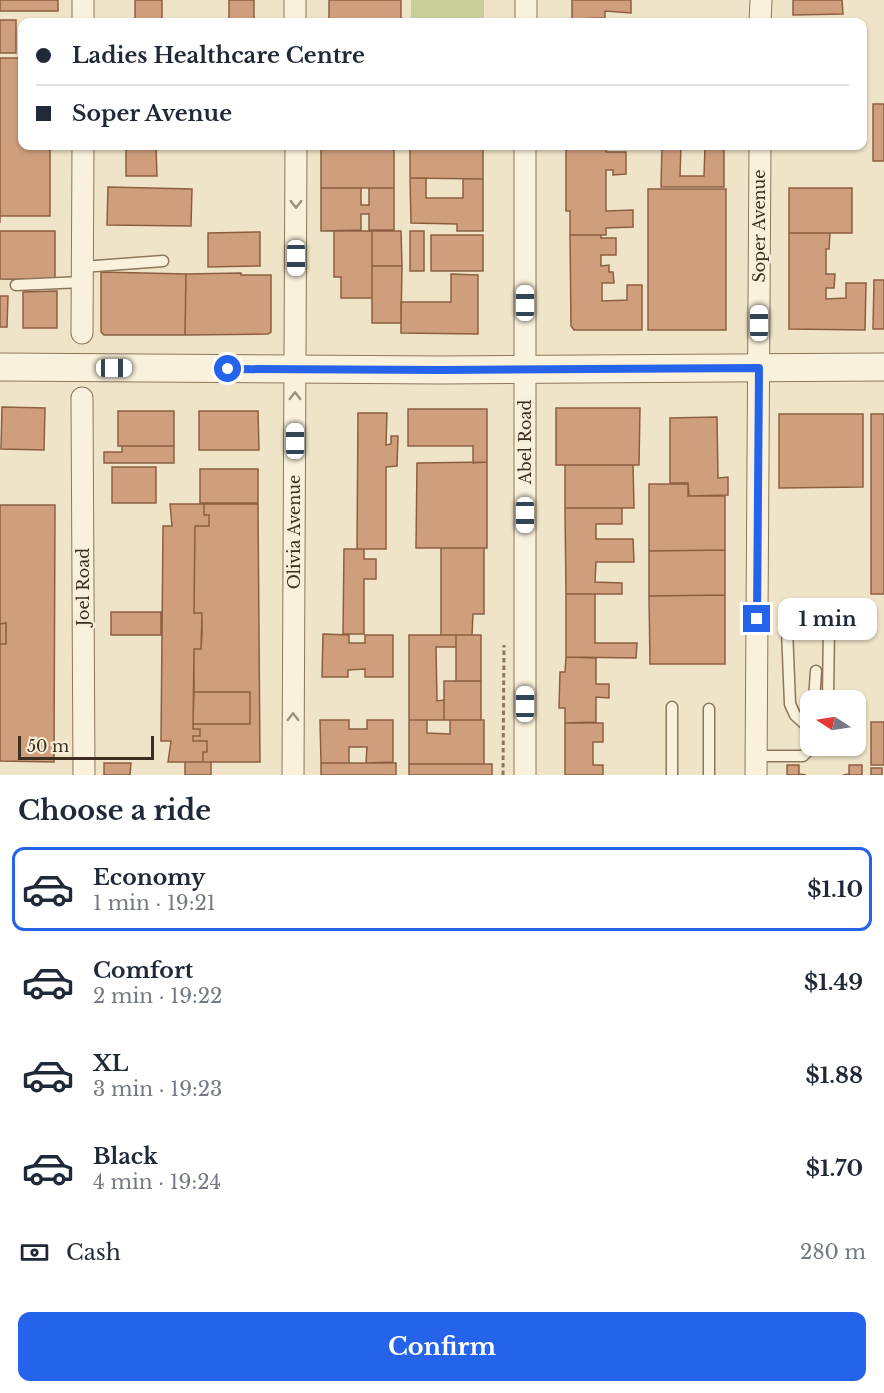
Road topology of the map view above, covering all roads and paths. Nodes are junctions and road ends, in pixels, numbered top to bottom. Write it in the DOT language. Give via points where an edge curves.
graph roads {
  1 [pos="83,0"];
  2 [pos="296,0"];
  3 [pos="526,0"];
  4 [pos="761,0"];
  5 [pos="83,18"];
  6 [pos="296,18"];
  7 [pos="526,18"];
  8 [pos="760,18"];
  9 [pos="83,150"];
  10 [pos="296,150"];
  11 [pos="525,150"];
  12 [pos="760,150"];
  13 [pos="163,261"];
  14 [pos="82,274"];
  15 [pos="16,285"];
  16 [pos="82,333"];
  17 [pos="884,367"];
  18 [pos="0,368"];
  19 [pos="759,368"];
  20 [pos="296,370"];
  21 [pos="525,370"];
  22 [pos="82,398"];
  23 [pos="816,671"];
  24 [pos="815,690"];
  25 [pos="828,690"];
  26 [pos="672,707"];
  27 [pos="709,709"];
  28 [pos="800,720"];
  29 [pos="803,756"];
  30 [pos="756,766"];
  31 [pos="84,775"];
  32 [pos="293,775"];
  33 [pos="525,775"];
  34 [pos="672,775"];
  35 [pos="709,775"];
  1 -- 5 [label="street"];
  2 -- 6 [label="street"];
  3 -- 7 [label="street"];
  4 -- 8 [label="street"];
  9 -- 14 [label="street"];
  10 -- 20 [label="street, Olivia Avenue, one-way"];
  11 -- 21 [label="street, Abel Road"];
  12 -- 19 [label="street, Soper Avenue"];
  13 -- 14 [label="lane"];
  14 -- 15 [label="lane"];
  14 -- 16 [label="street"];
  17 -- 19 [label="street"];
  18 -- 20 [label="street"];
  19 -- 21 [label="street"];
  19 -- 30 [label="street, Soper Avenue"];
  20 -- 21 [label="street"];
  32 -- 20 [label="street, Olivia Avenue, one-way"];
  21 -- 33 [label="street, Abel Road"];
  22 -- 31 [label="street, Joel Road"];
  23 -- 24 [label="lane"];
  25 -- 28 [label="lane" via="829,624 790,623 790,704"];
  26 -- 34 [label="lane"];
  27 -- 35 [label="lane"];
  29 -- 30 [label="lane"];
}
